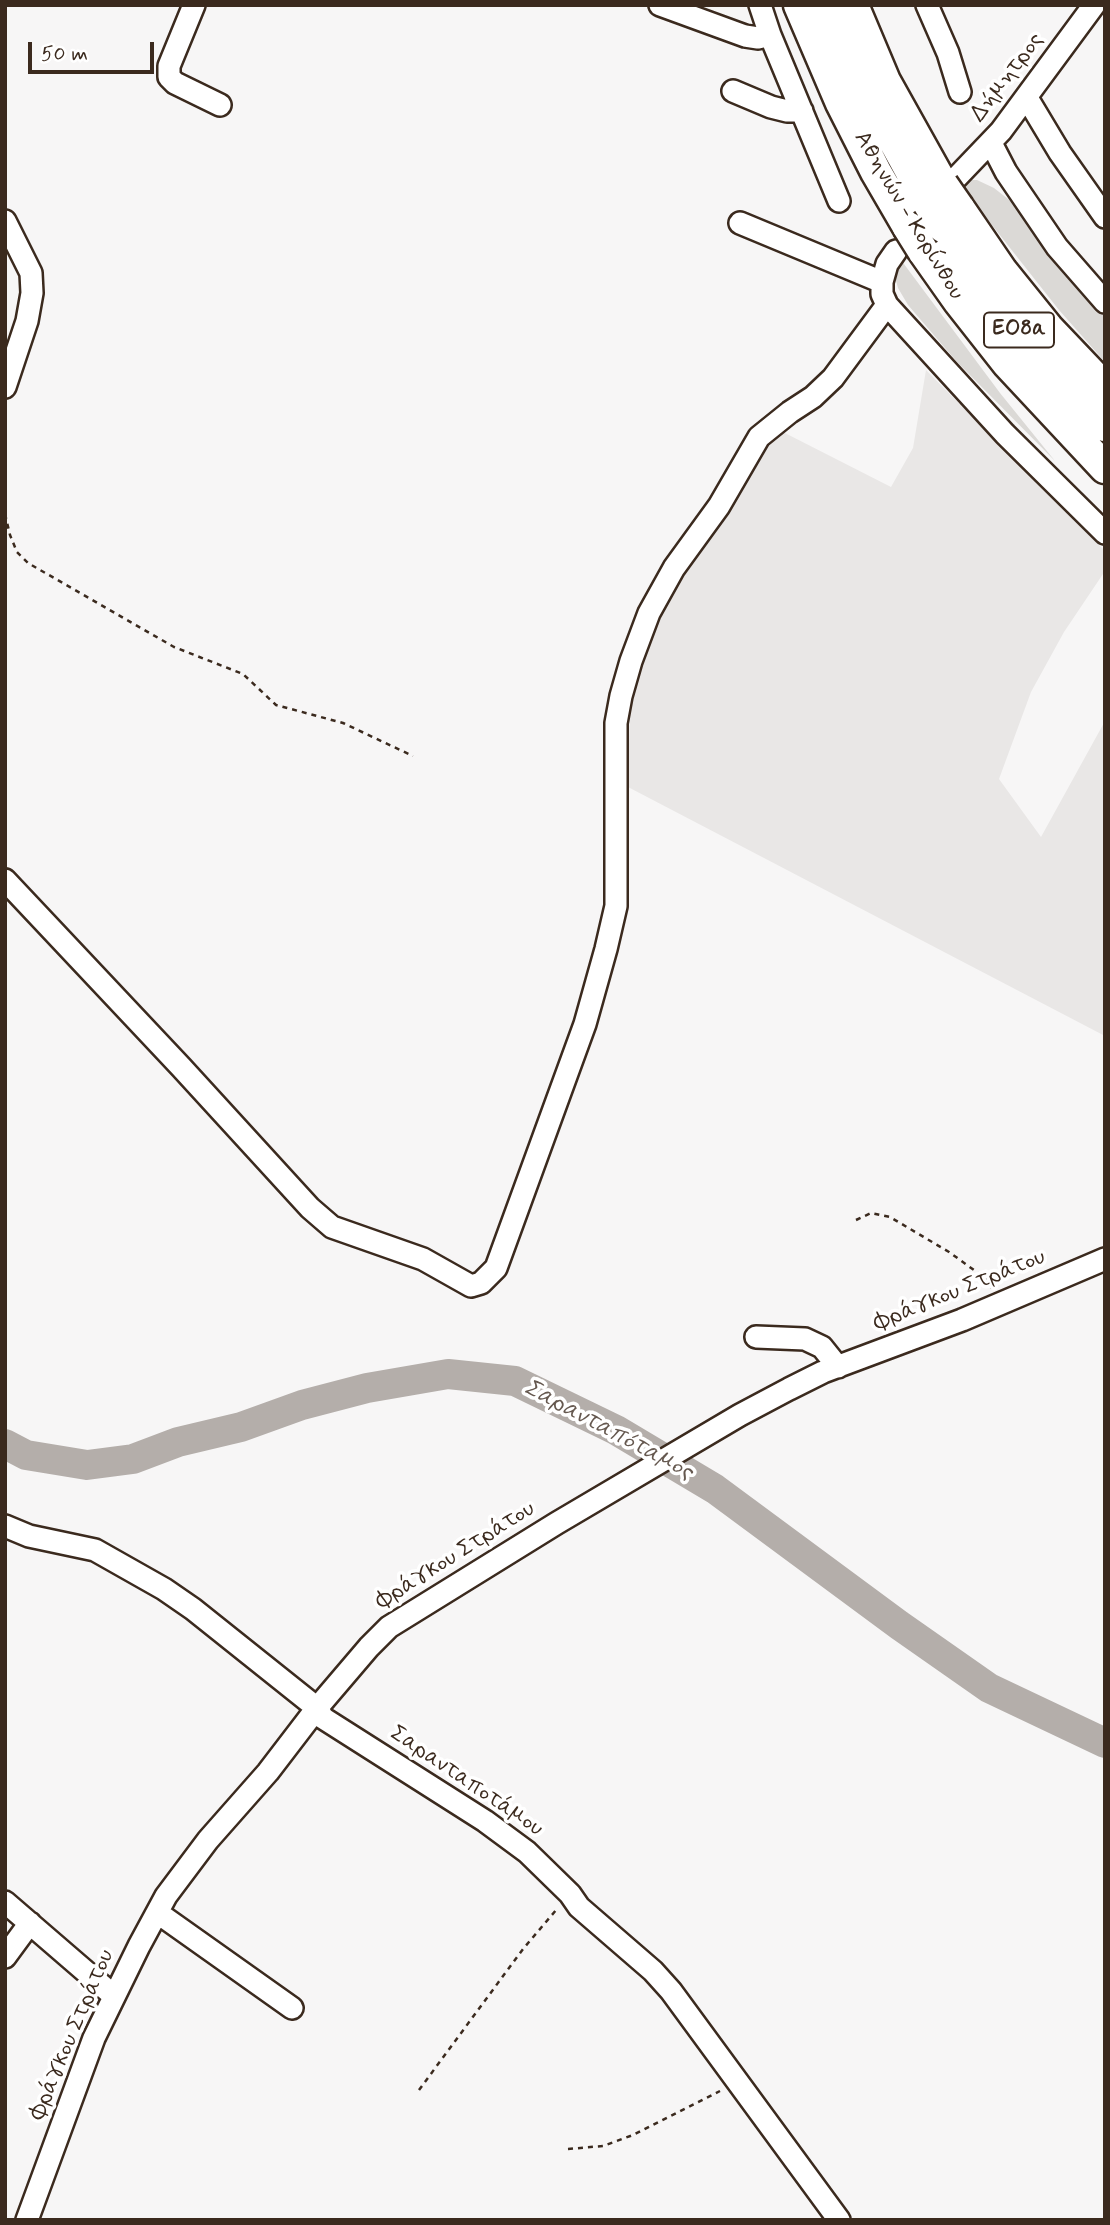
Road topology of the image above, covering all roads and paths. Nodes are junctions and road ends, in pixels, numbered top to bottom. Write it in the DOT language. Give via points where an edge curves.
graph roads {
  1 [pos="194,5"];
  2 [pos="660,5"];
  3 [pos="760,5"];
  4 [pos="799,5"];
  5 [pos="831,5"];
  6 [pos="853,5"];
  7 [pos="927,5"];
  8 [pos="1094,5"];
  9 [pos="770,35"];
  10 [pos="733,92"];
  11 [pos="960,92"];
  12 [pos="1027,98"];
  13 [pos="220,105"];
  14 [pos="802,111"];
  15 [pos="991,143"];
  16 [pos="946,200"];
  17 [pos="839,201"];
  18 [pos="1105,217"];
  19 [pos="5,221"];
  20 [pos="740,223"];
  21 [pos="909,243"];
  22 [pos="882,282"];
  23 [pos="1105,302"];
  24 [pos="887,305"];
  25 [pos="5,387"];
  26 [pos="1105,388"];
  27 [pos="1105,426"];
  28 [pos="1105,468"];
  29 [pos="5,514"];
  30 [pos="1105,533"];
  31 [pos="413,756"];
  32 [pos="5,880"];
  33 [pos="856,1220"];
  34 [pos="1105,1259"];
  35 [pos="1003,1303"];
  36 [pos="756,1337"];
  37 [pos="838,1367"];
  38 [pos="5,1526"];
  39 [pos="317,1708"];
  40 [pos="570,1894"];
  41 [pos="5,1902"];
  42 [pos="158,1913"];
  43 [pos="30,1923"];
  44 [pos="5,1957"];
  45 [pos="114,1996"];
  46 [pos="292,2008"];
  47 [pos="737,2080"];
  48 [pos="419,2090"];
  49 [pos="568,2149"];
  50 [pos="27,2220"];
  51 [pos="839,2220"];
  1 -- 13 [label="street" via="169,66 169,77"];
  2 -- 9 [label="street" via="746,36"];
  3 -- 9 [label="street"];
  4 -- 21 [label="highway, Αθηνών - Κορίνθου / ΕΟ8α"];
  5 -- 16 [label="highway, Αθηνών - Κορίνθου / ΕΟ8α" via="866,90"];
  6 -- 16 [label="highway" via="885,81"];
  7 -- 11 [label="street"];
  8 -- 12 [label="street, Δήμητρος"];
  9 -- 14 [label="street"];
  10 -- 14 [label="street" via="771,107"];
  12 -- 15 [label="street, Δήμητρος"];
  12 -- 18 [label="street"];
  14 -- 17 [label="street"];
  15 -- 16 [label="street, Δήμητρος" via="968,163"];
  15 -- 23 [label="street" via="1057,247"];
  16 -- 26 [label="highway" via="1048,328"];
  16 -- 27 [label="highway, Αθηνών - Κορίνθου / ΕΟ8α" via="983,285"];
  19 -- 25 [label="street" via="31,273 32,293"];
  20 -- 22 [label="street"];
  21 -- 22 [label="street" via="887,264"];
  21 -- 28 [label="highway, Αθηνών - Κορίνθου / ΕΟ8α" via="1007,363"];
  22 -- 24 [label="street"];
  24 -- 30 [label="street" via="1005,434"];
  24 -- 32 [label="street" via="833,378 759,437 649,613 616,723 616,906 606,949 585,1024 496,1268 481,1283 471,1286 423,1259 332,1227"];
  29 -- 31 [label="path" via="10,535 28,563 174,647 243,674 276,705 344,723"];
  33 -- 35 [label="path" via="871,1213 916,1231 985,1278"];
  34 -- 35 [label="street, Φράγκου Στράτου"];
  35 -- 37 [label="street, Φράγκου Στράτου"];
  36 -- 37 [label="street" via="805,1339 822,1347"];
  37 -- 39 [label="street, Φράγκου Στράτου" via="740,1415 389,1627"];
  38 -- 39 [label="street, Σαρανταποτάμου" via="95,1550 141,1575 193,1609"];
  39 -- 40 [label="street, Σαρανταποτάμου" via="323,1718 508,1836"];
  39 -- 42 [label="street, Φράγκου Στράτου" via="182,1873"];
  40 -- 47 [label="street, Σαρανταποτάμου" via="671,1991"];
  40 -- 48 [label="path"];
  41 -- 43 [label="street"];
  42 -- 45 [label="street, Φράγκου Στράτου"];
  42 -- 46 [label="street"];
  43 -- 44 [label="street"];
  43 -- 45 [label="street"];
  45 -- 50 [label="street, Φράγκου Στράτου"];
  47 -- 49 [label="path" via="633,2135 603,2146"];
  47 -- 51 [label="street, Σαρανταποτάμου"];
}
